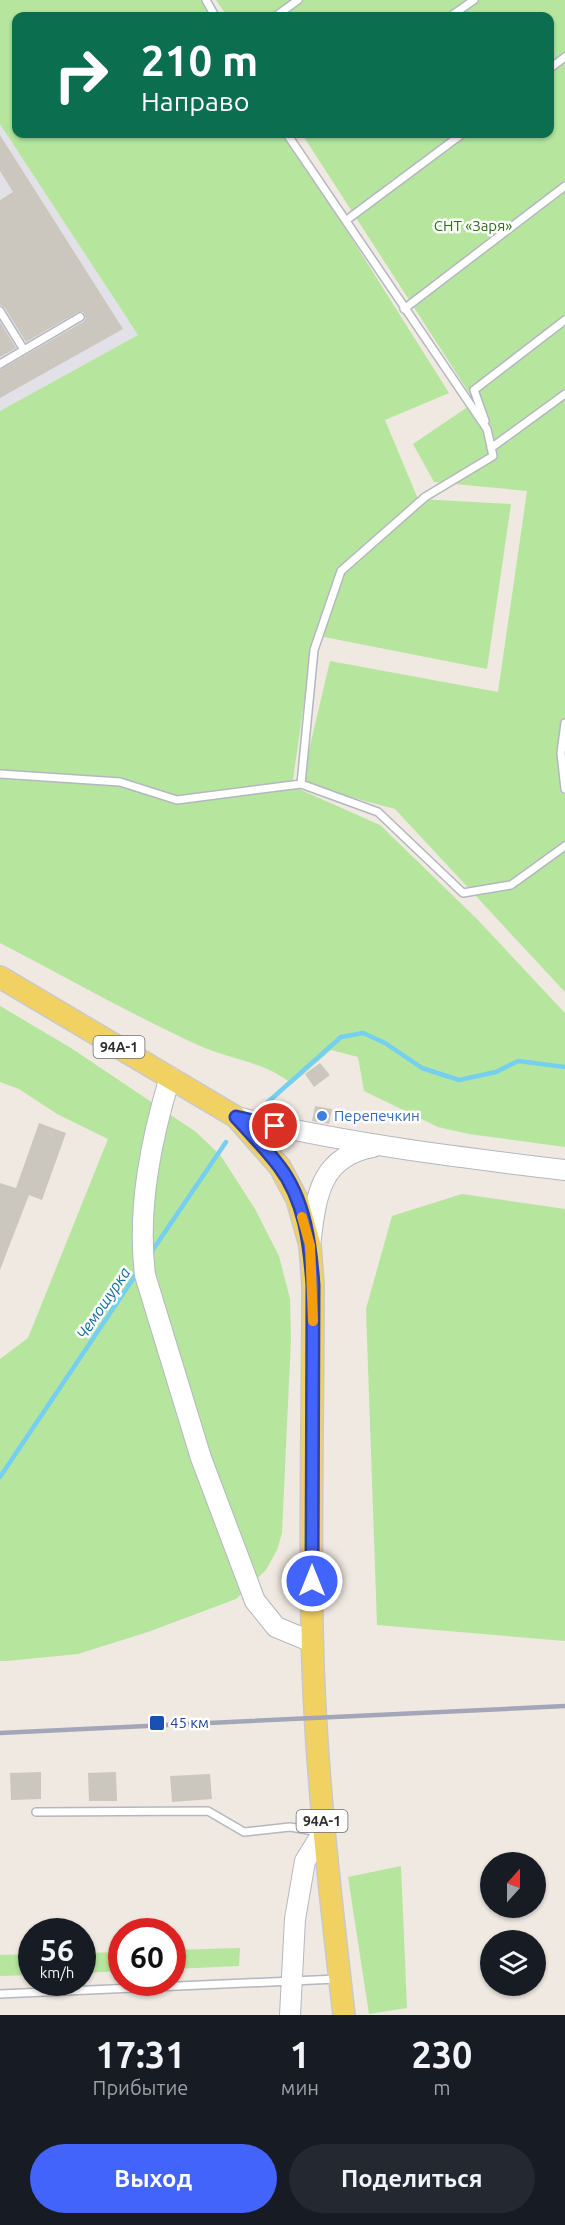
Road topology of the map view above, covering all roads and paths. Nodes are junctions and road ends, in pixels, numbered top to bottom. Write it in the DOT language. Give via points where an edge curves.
graph roads {
  1 [pos="298,0"];
  2 [pos="474,0"];
  3 [pos="282,12"];
  4 [pos="458,12"];
  5 [pos="292,138"];
  6 [pos="457,138"];
  7 [pos="565,186"];
  8 [pos="348,219"];
  9 [pos="404,309"];
  10 [pos="0,311"];
  11 [pos="81,317"];
  12 [pos="565,320"];
  13 [pos="24,350"];
  14 [pos="0,364"];
  15 [pos="565,394"];
  16 [pos="487,429"];
  17 [pos="491,448"];
  18 [pos="565,723"];
  19 [pos="0,774"];
  20 [pos="301,784"];
  21 [pos="565,789"];
  22 [pos="565,846"];
  23 [pos="0,977"];
  24 [pos="170,1077"];
  25 [pos="236,1117"];
  26 [pos="379,1145"];
  27 [pos="565,1170"];
  28 [pos="310,1245"];
  29 [pos="312,1642"];
  30 [pos="36,1812"];
  31 [pos="322,1833"];
  32 [pos="340,1979"];
  33 [pos="292,1981"];
  34 [pos="0,1994"];
  35 [pos="290,2015"];
  36 [pos="344,2015"];
  1 -- 3 [label="lane"];
  2 -- 4 [label="lane"];
  5 -- 8 [label="lane"];
  6 -- 8 [label="lane"];
  7 -- 9 [label="lane"];
  8 -- 9 [label="lane"];
  9 -- 16 [label="lane"];
  10 -- 13 [label="lane"];
  11 -- 13 [label="lane"];
  12 -- 16 [label="lane" via="474,390"];
  13 -- 14 [label="lane"];
  15 -- 17 [label="lane"];
  16 -- 17 [label="lane"];
  17 -- 20 [label="lane" via="493,456 425,497 341,571 314,650"];
  18 -- 21 [label="lane" via="561,753"];
  19 -- 20 [label="lane" via="120,782 177,800"];
  20 -- 22 [label="lane" via="378,812 463,893 511,885"];
  23 -- 24 [label="main road, 94А-1"];
  24 -- 25 [label="main road, 94А-1"];
  24 -- 29 [label="main road" via="154,1128 147,1176 142,1250 145,1275 201,1458 255,1600 276,1628"];
  25 -- 26 [label="main road"];
  25 -- 28 [label="main road, 94А-1" via="280,1167 297,1199"];
  26 -- 27 [label="main road"];
  26 -- 28 [label="main road" via="342,1157 329,1171 315,1208"];
  28 -- 29 [label="main road, 94А-1"];
  29 -- 31 [label="main road, 94А-1"];
  30 -- 31 [label="lane" via="208,1811 244,1832 290,1827"];
  31 -- 32 [label="main road, 94А-1"];
  31 -- 33 [label="main road" via="305,1861 295,1919"];
  32 -- 33 [label="lane"];
  32 -- 36 [label="main road, 94А-1"];
  33 -- 34 [label="lane"];
  33 -- 35 [label="main road"];
}
